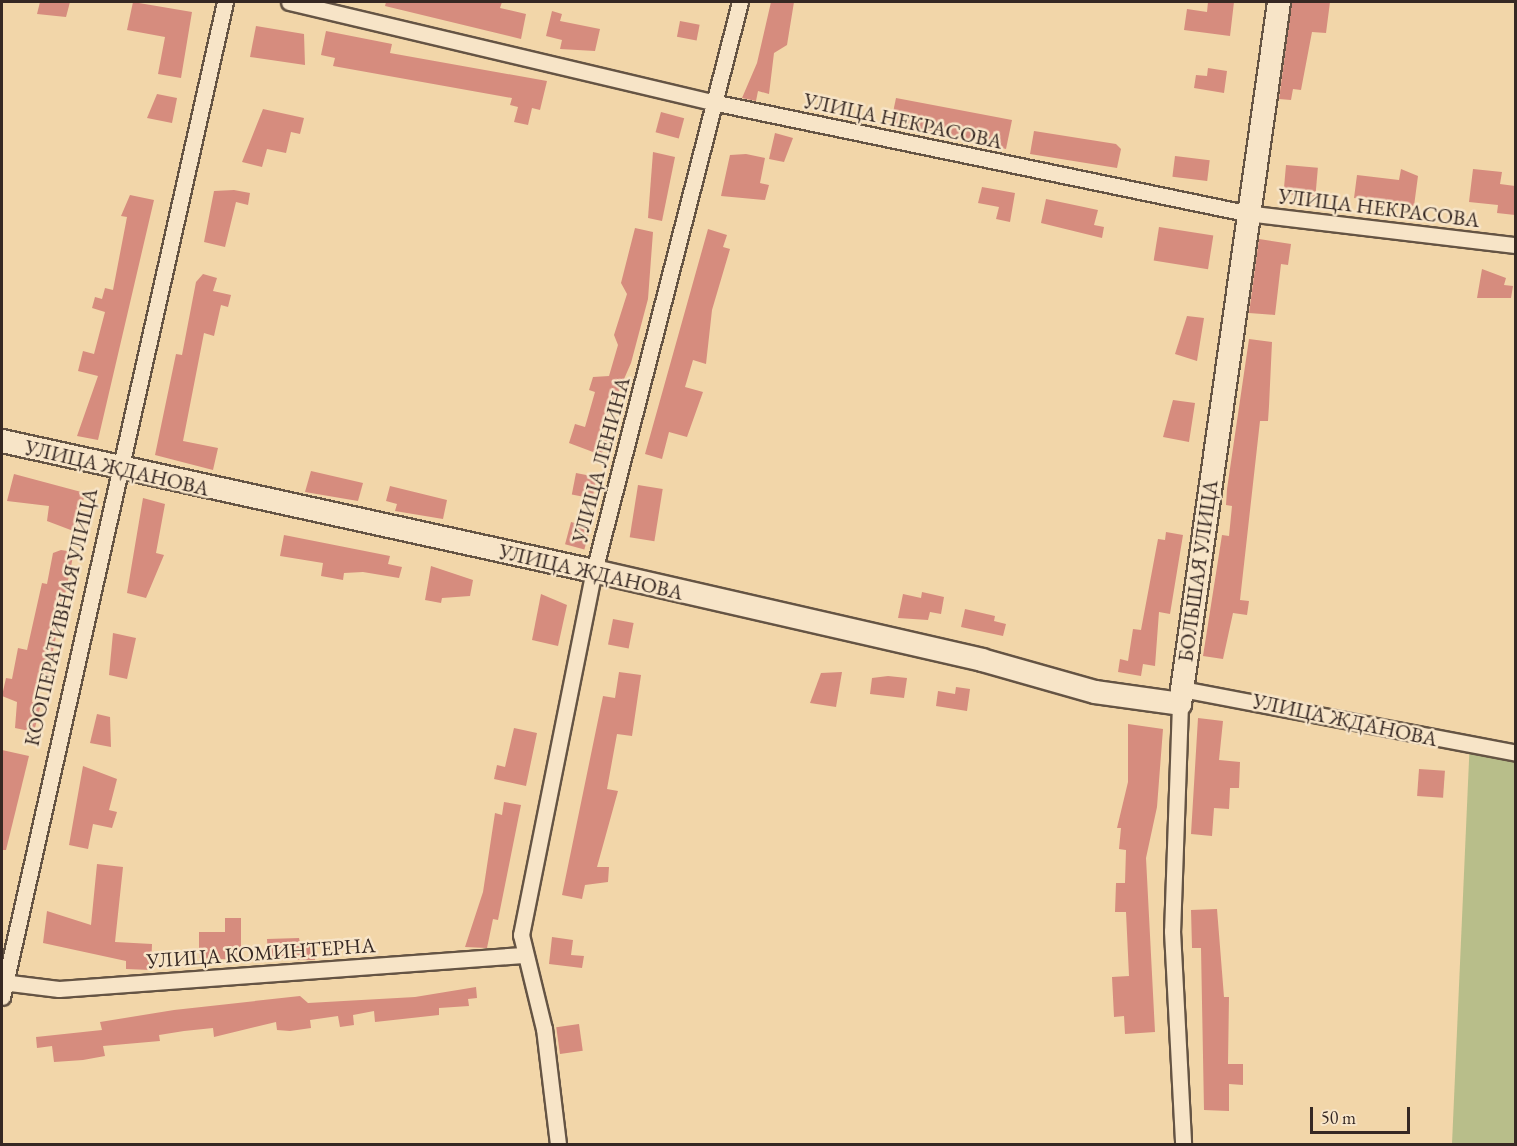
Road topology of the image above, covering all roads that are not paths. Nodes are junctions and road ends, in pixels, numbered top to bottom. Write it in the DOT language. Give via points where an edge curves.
graph roads {
  1 [pos="225,2"];
  2 [pos="289,2"];
  3 [pos="740,2"];
  4 [pos="1279,2"];
  5 [pos="717,104"];
  6 [pos="1246,213"];
  7 [pos="1515,245"];
  8 [pos="2,441"];
  9 [pos="116,469"];
  10 [pos="594,571"];
  11 [pos="1181,696"];
  12 [pos="1512,754"];
  13 [pos="523,955"];
  14 [pos="2,987"];
  15 [pos="558,1144"];
  16 [pos="1183,1144"];
  1 -- 9 [label="street, КООПЕРАТИВНАЯ УЛИЦА"];
  2 -- 5 [label="street, УЛИЦА НЕКРАСОВА"];
  3 -- 5 [label="street, УЛИЦА ЛЕНИНА"];
  4 -- 6 [label="street, БОЛЬШАЯ УЛИЦА"];
  5 -- 6 [label="street, УЛИЦА НЕКРАСОВА"];
  5 -- 10 [label="street, УЛИЦА ЛЕНИНА"];
  6 -- 7 [label="street, УЛИЦА НЕКРАСОВА"];
  6 -- 11 [label="street, БОЛЬШАЯ УЛИЦА"];
  8 -- 9 [label="street, УЛИЦА ЖДАНОВА"];
  9 -- 10 [label="street, УЛИЦА ЖДАНОВА"];
  9 -- 14 [label="street, КООПЕРАТИВНАЯ УЛИЦА"];
  10 -- 11 [label="street, УЛИЦА ЖДАНОВА" via="982,660 1095,692"];
  10 -- 13 [label="street, УЛИЦА ЛЕНИНА" via="521,935"];
  11 -- 12 [label="street, УЛИЦА ЖДАНОВА"];
  11 -- 16 [label="street, БОЛЬШАЯ УЛИЦА" via="1172,931"];
  13 -- 14 [label="street, УЛИЦА КОМИНТЕРНА" via="59,989"];
  13 -- 15 [label="street, УЛИЦА ЛЕНИНА" via="544,1029"];
}
